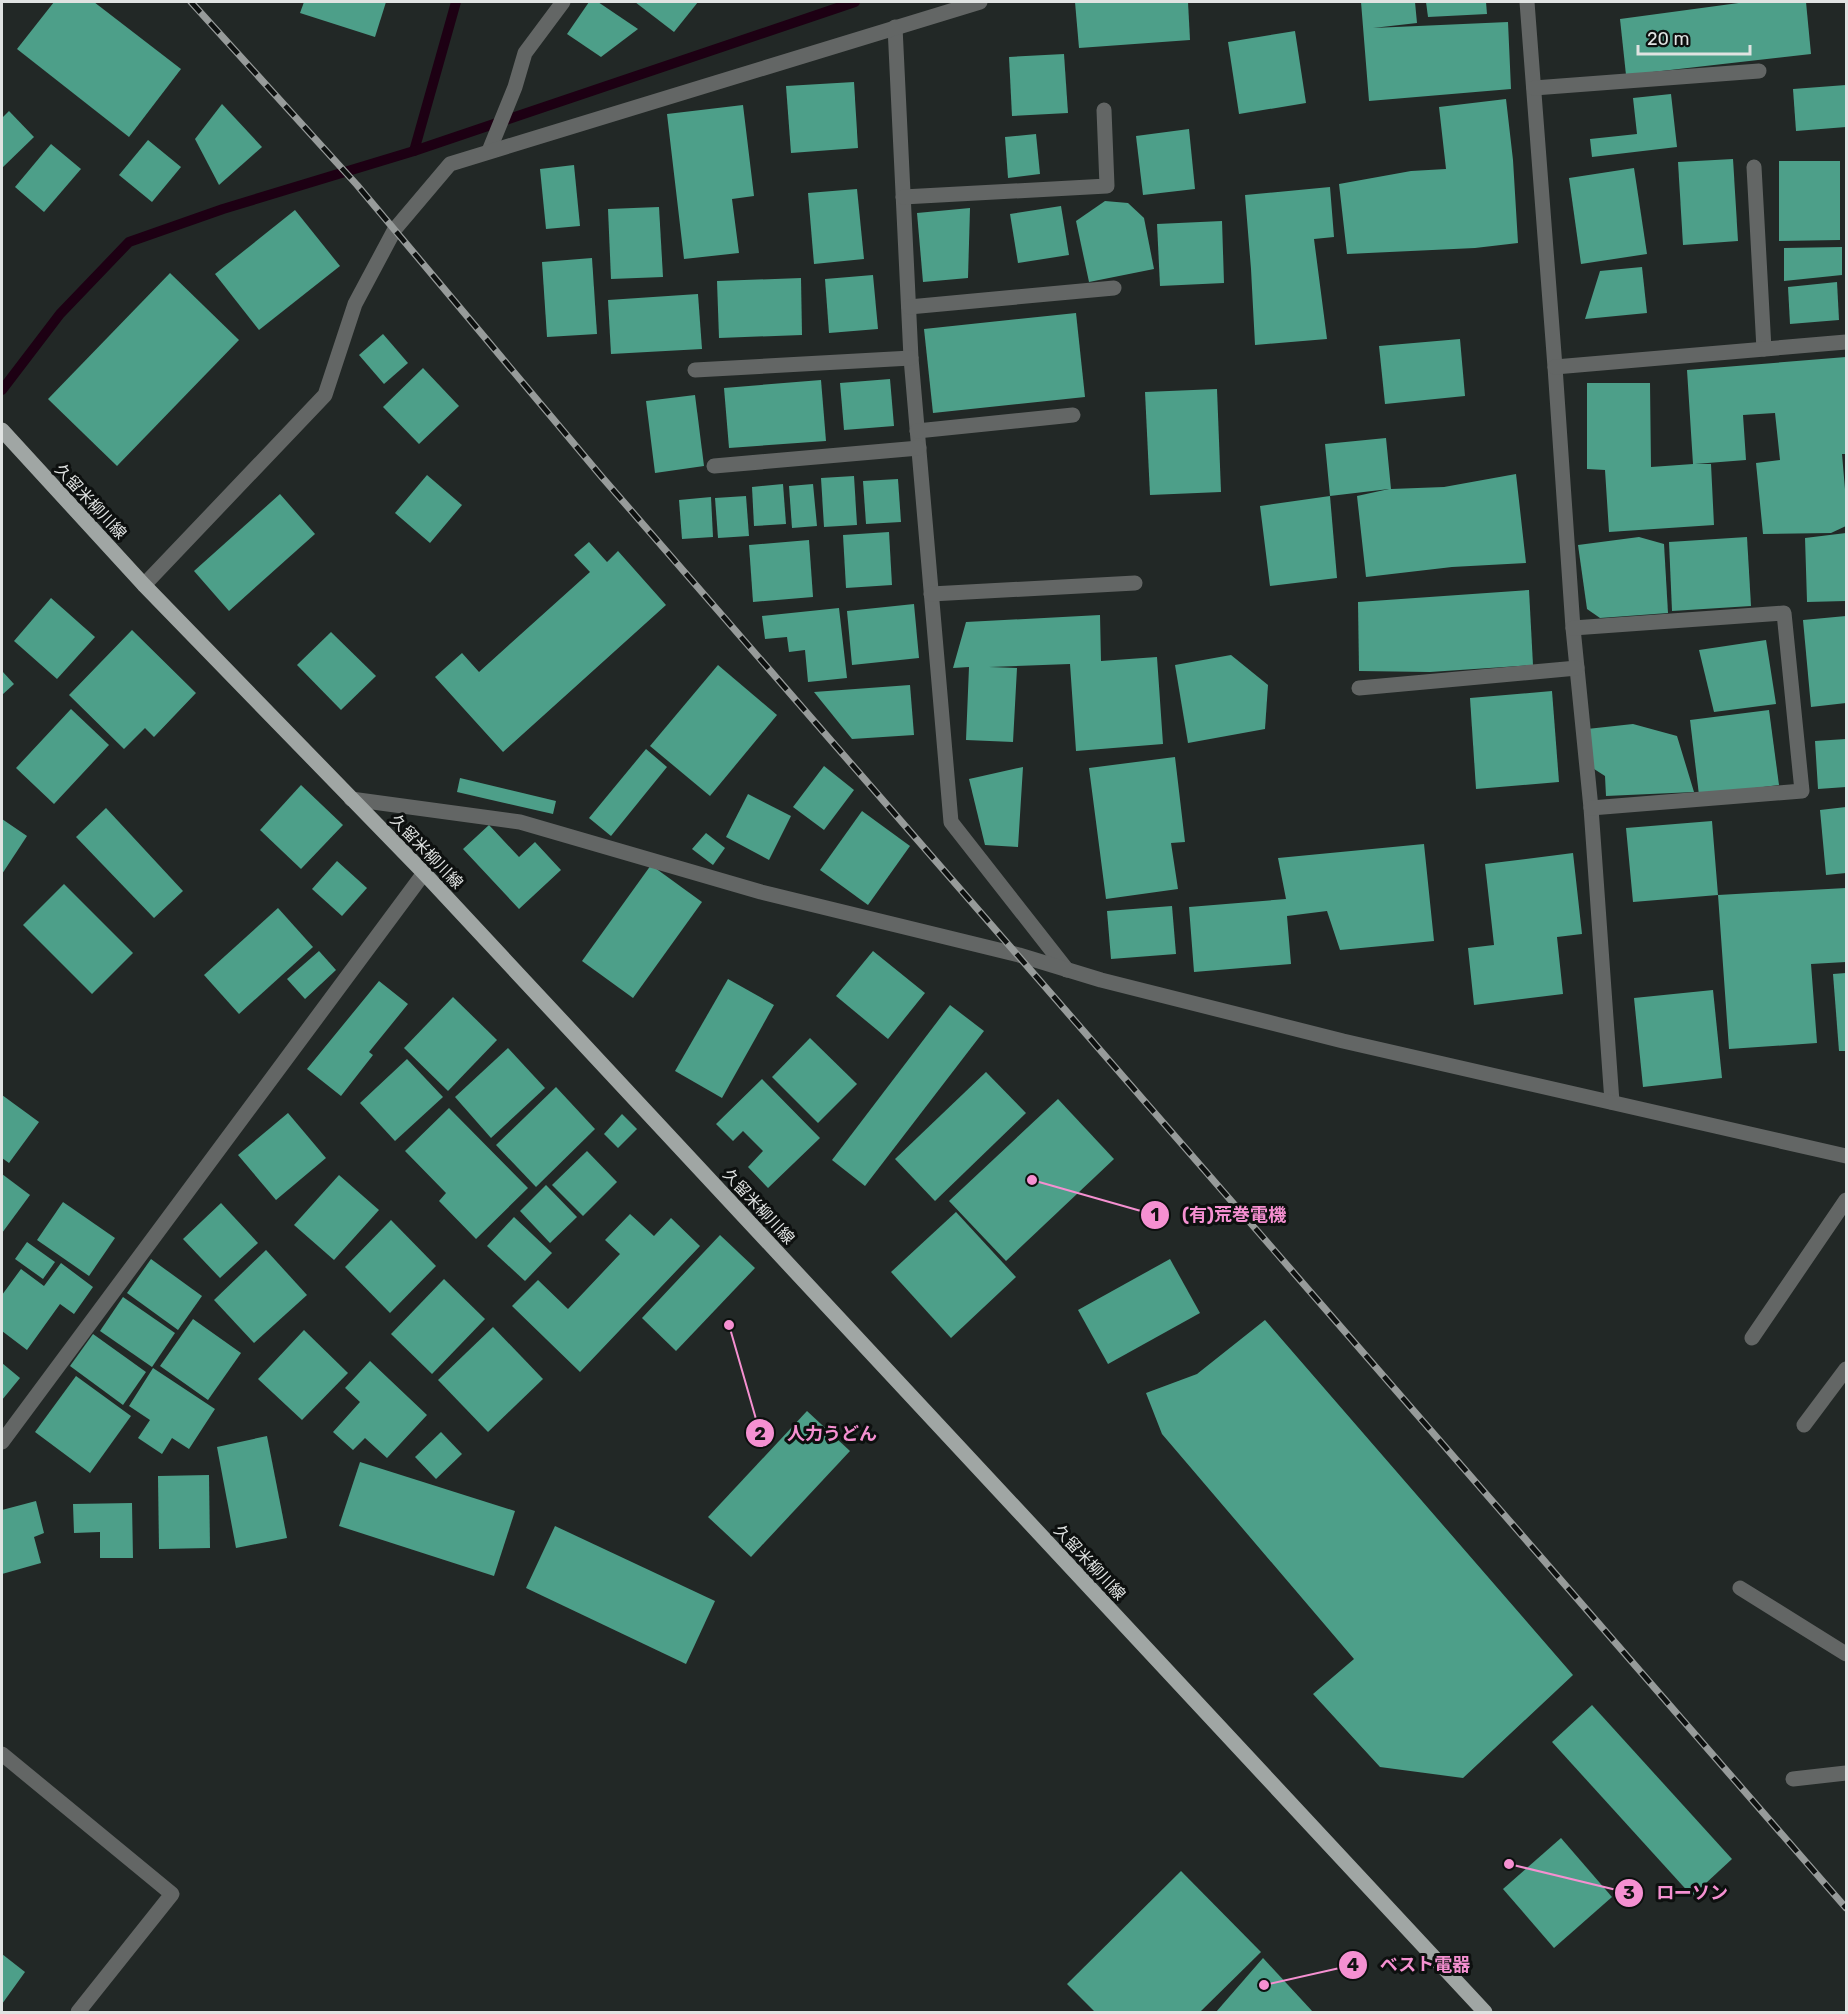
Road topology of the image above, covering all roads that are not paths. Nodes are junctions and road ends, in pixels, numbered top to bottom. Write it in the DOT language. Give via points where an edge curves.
graph roads {
  1 [pos="563,2"];
  2 [pos="980,2"];
  3 [pos="1527,2"];
  4 [pos="895,27"];
  5 [pos="1759,71"];
  6 [pos="1534,88"];
  7 [pos="1104,110"];
  8 [pos="489,151"];
  9 [pos="1754,167"];
  10 [pos="903,197"];
  11 [pos="1114,288"];
  12 [pos="909,307"];
  13 [pos="1846,342"];
  14 [pos="1764,349"];
  15 [pos="911,358"];
  16 [pos="1556,367"];
  17 [pos="695,370"];
  18 [pos="1073,415"];
  19 [pos="2,430"];
  20 [pos="917,431"];
  21 [pos="919,448"];
  22 [pos="714,466"];
  23 [pos="1135,583"];
  24 [pos="144,585"];
  25 [pos="931,594"];
  26 [pos="1573,628"];
  27 [pos="1577,668"];
  28 [pos="1359,688"];
  29 [pos="351,799"];
  30 [pos="1591,808"];
  31 [pos="424,873"];
  32 [pos="1067,970"];
  33 [pos="1612,1102"];
  34 [pos="1846,1156"];
  35 [pos="1846,1200"];
  36 [pos="1752,1338"];
  37 [pos="1846,1369"];
  38 [pos="1803,1425"];
  39 [pos="2,1442"];
  40 [pos="1740,1588"];
  41 [pos="1846,1653"];
  42 [pos="2,1754"];
  43 [pos="1846,1773"];
  44 [pos="1793,1779"];
  45 [pos="78,2013"];
  46 [pos="1485,2013"];
  1 -- 8 [label="street" via="525,52"];
  2 -- 4 [label="street"];
  3 -- 6 [label="street"];
  4 -- 8 [label="street"];
  4 -- 10 [label="street"];
  5 -- 6 [label="street"];
  6 -- 16 [label="street"];
  7 -- 10 [label="street" via="1107,186"];
  8 -- 24 [label="street" via="450,164 395,229 355,304 325,395"];
  9 -- 14 [label="street"];
  10 -- 12 [label="street"];
  11 -- 12 [label="street"];
  12 -- 15 [label="street"];
  13 -- 14 [label="street"];
  14 -- 16 [label="street"];
  15 -- 17 [label="street"];
  15 -- 20 [label="street"];
  16 -- 26 [label="street"];
  18 -- 20 [label="street"];
  19 -- 24 [label="main road, 久留米柳川線"];
  20 -- 21 [label="street"];
  21 -- 22 [label="street"];
  21 -- 25 [label="street"];
  23 -- 25 [label="street"];
  24 -- 29 [label="main road, 久留米柳川線"];
  25 -- 32 [label="street" via="951,822"];
  26 -- 27 [label="street"];
  26 -- 30 [label="street" via="1784,613 1802,791"];
  27 -- 28 [label="street"];
  27 -- 30 [label="street"];
  29 -- 31 [label="main road, 久留米柳川線"];
  29 -- 32 [label="street" via="520,822 761,892"];
  30 -- 33 [label="street"];
  31 -- 39 [label="street"];
  31 -- 46 [label="main road, 久留米柳川線"];
  32 -- 33 [label="street" via="1343,1041"];
  33 -- 34 [label="street"];
  35 -- 36 [label="street"];
  37 -- 38 [label="street"];
  40 -- 41 [label="street"];
  42 -- 45 [label="street" via="172,1894"];
  43 -- 44 [label="street"];
}
